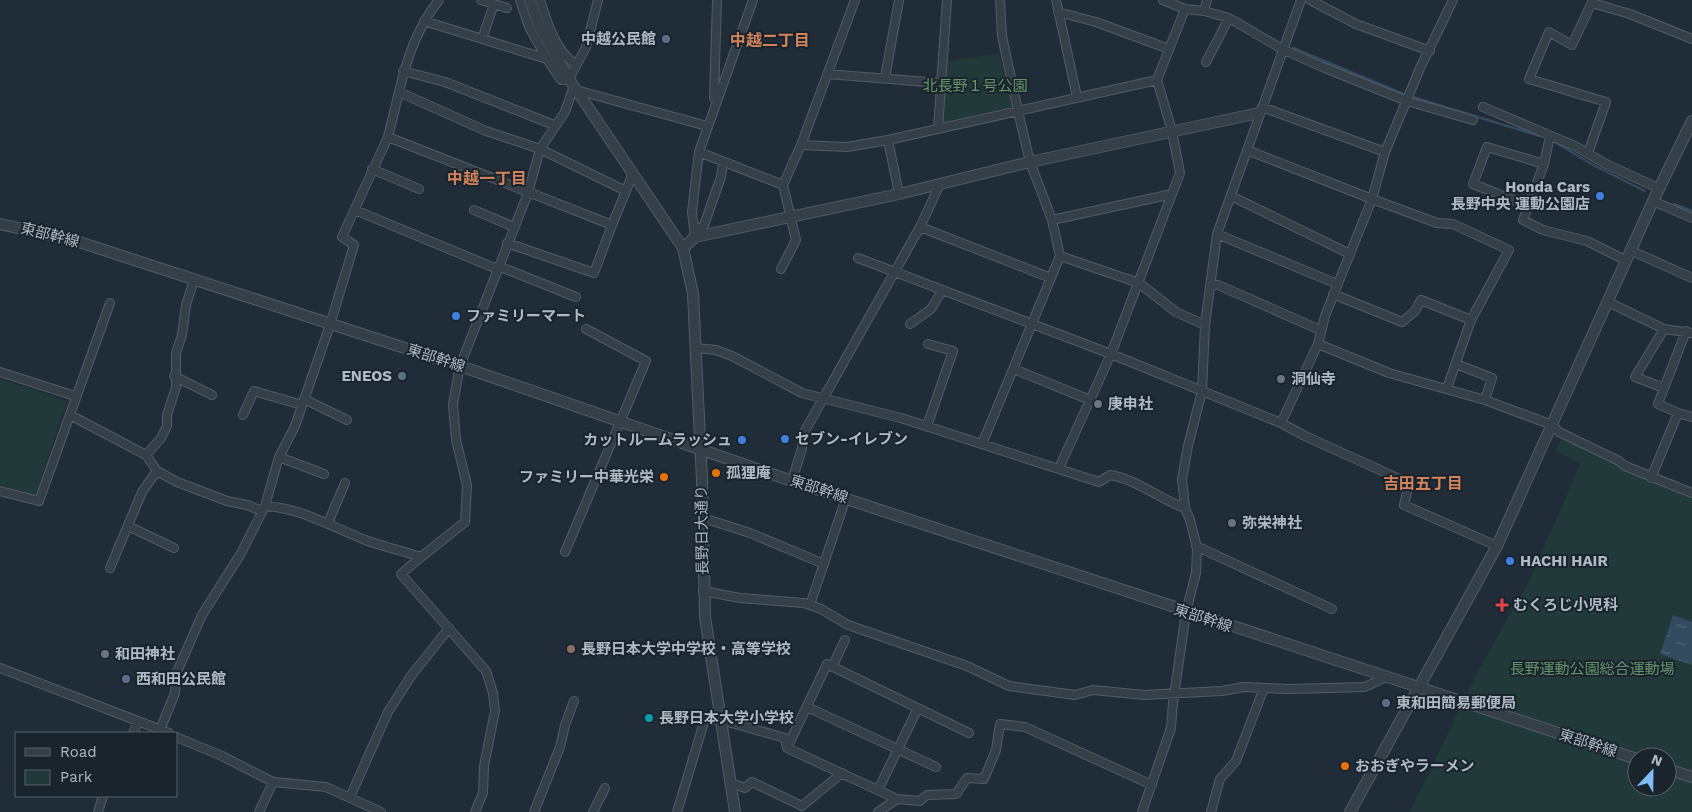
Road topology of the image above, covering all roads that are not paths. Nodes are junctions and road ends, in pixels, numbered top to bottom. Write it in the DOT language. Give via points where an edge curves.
graph roads {
  1 [pos="439,0"];
  2 [pos="481,0"];
  3 [pos="520,0"];
  4 [pos="530,0"];
  5 [pos="540,0"];
  6 [pos="598,0"];
  7 [pos="717,0"];
  8 [pos="753,0"];
  9 [pos="854,0"];
  10 [pos="899,0"];
  11 [pos="947,0"];
  12 [pos="1000,0"];
  13 [pos="1056,0"];
  14 [pos="1163,0"];
  15 [pos="1207,0"];
  16 [pos="1301,0"];
  17 [pos="1310,0"];
  18 [pos="1453,0"];
  19 [pos="1592,1"];
  20 [pos="494,4"];
  21 [pos="507,8"];
  22 [pos="1185,9"];
  23 [pos="1204,11"];
  24 [pos="1058,12"];
  25 [pos="1229,18"];
  26 [pos="424,21"];
  27 [pos="482,39"];
  28 [pos="1692,39"];
  29 [pos="1169,49"];
  30 [pos="1284,50"];
  31 [pos="1430,51"];
  32 [pos="547,59"];
  33 [pos="1206,62"];
  34 [pos="576,66"];
  35 [pos="403,71"];
  36 [pos="828,74"];
  37 [pos="885,78"];
  38 [pos="1157,80"];
  39 [pos="940,83"];
  40 [pos="573,85"];
  41 [pos="399,92"];
  42 [pos="1077,97"];
  43 [pos="1408,97"];
  44 [pos="714,98"];
  45 [pos="1483,107"];
  46 [pos="1260,110"];
  47 [pos="1018,111"];
  48 [pos="1472,120"];
  49 [pos="1692,121"];
  50 [pos="554,125"];
  51 [pos="708,126"];
  52 [pos="938,128"];
  53 [pos="1172,131"];
  54 [pos="1550,136"];
  55 [pos="388,137"];
  56 [pos="888,140"];
  57 [pos="801,145"];
  58 [pos="540,149"];
  59 [pos="1247,150"];
  60 [pos="699,152"];
  61 [pos="1385,152"];
  62 [pos="1588,153"];
  63 [pos="1030,162"];
  64 [pos="723,163"];
  65 [pos="1544,164"];
  66 [pos="372,169"];
  67 [pos="633,172"];
  68 [pos="940,184"];
  69 [pos="783,185"];
  70 [pos="419,189"];
  71 [pos="1660,189"];
  72 [pos="626,191"];
  73 [pos="528,193"];
  74 [pos="900,194"];
  75 [pos="1172,194"];
  76 [pos="1231,196"];
  77 [pos="1372,199"];
  78 [pos="1653,201"];
  79 [pos="1529,206"];
  80 [pos="355,210"];
  81 [pos="474,210"];
  82 [pos="791,216"];
  83 [pos="1692,218"];
  84 [pos="1052,220"];
  85 [pos="0,224"];
  86 [pos="612,224"];
  87 [pos="514,227"];
  88 [pos="920,227"];
  89 [pos="695,232"];
  90 [pos="1217,234"];
  91 [pos="507,243"];
  92 [pos="683,248"];
  93 [pos="1632,251"];
  94 [pos="1350,254"];
  95 [pos="1060,256"];
  96 [pos="858,258"];
  97 [pos="1627,261"];
  98 [pos="498,268"];
  99 [pos="781,269"];
  100 [pos="894,272"];
  101 [pos="1051,278"];
  102 [pos="1692,278"];
  103 [pos="194,280"];
  104 [pos="1139,283"];
  105 [pos="1337,284"];
  106 [pos="1210,285"];
  107 [pos="942,291"];
  108 [pos="1333,294"];
  109 [pos="576,297"];
  110 [pos="1608,302"];
  111 [pos="110,303"];
  112 [pos="1471,320"];
  113 [pos="910,324"];
  114 [pos="330,325"];
  115 [pos="1032,325"];
  116 [pos="1205,325"];
  117 [pos="586,329"];
  118 [pos="1664,329"];
  119 [pos="1320,330"];
  120 [pos="1689,332"];
  121 [pos="928,344"];
  122 [pos="1318,344"];
  123 [pos="696,348"];
  124 [pos="1111,354"];
  125 [pos="1456,364"];
  126 [pos="460,366"];
  127 [pos="1014,369"];
  128 [pos="0,372"];
  129 [pos="174,376"];
  130 [pos="1447,388"];
  131 [pos="1664,388"];
  132 [pos="1202,391"];
  133 [pos="212,395"];
  134 [pos="75,396"];
  135 [pos="823,398"];
  136 [pos="1090,400"];
  137 [pos="1485,400"];
  138 [pos="303,402"];
  139 [pos="1678,413"];
  140 [pos="70,415"];
  141 [pos="243,415"];
  142 [pos="1692,417"];
  143 [pos="347,420"];
  144 [pos="621,421"];
  145 [pos="1281,423"];
  146 [pos="1552,424"];
  147 [pos="926,426"];
  148 [pos="982,444"];
  149 [pos="700,448"];
  150 [pos="146,456"];
  151 [pos="279,457"];
  152 [pos="1059,468"];
  153 [pos="157,471"];
  154 [pos="324,474"];
  155 [pos="1651,478"];
  156 [pos="792,481"];
  157 [pos="345,483"];
  158 [pos="0,491"];
  159 [pos="1692,493"];
  160 [pos="846,498"];
  161 [pos="263,508"];
  162 [pos="1185,508"];
  163 [pos="702,518"];
  164 [pos="328,523"];
  165 [pos="128,526"];
  166 [pos="1196,546"];
  167 [pos="1497,546"];
  168 [pos="174,548"];
  169 [pos="565,552"];
  170 [pos="421,557"];
  171 [pos="824,564"];
  172 [pos="110,568"];
  173 [pos="703,591"];
  174 [pos="810,605"];
  175 [pos="1332,609"];
  176 [pos="1186,612"];
  177 [pos="449,628"];
  178 [pos="845,640"];
  179 [pos="832,667"];
  180 [pos="0,668"];
  181 [pos="1386,677"];
  182 [pos="1418,687"];
  183 [pos="1264,688"];
  184 [pos="1174,694"];
  185 [pos="574,701"];
  186 [pos="807,707"];
  187 [pos="918,708"];
  188 [pos="721,720"];
  189 [pos="138,722"];
  190 [pos="160,730"];
  191 [pos="133,732"];
  192 [pos="165,732"];
  193 [pos="969,732"];
  194 [pos="178,737"];
  195 [pos="787,748"];
  196 [pos="898,749"];
  197 [pos="1627,756"];
  198 [pos="936,767"];
  199 [pos="1677,772"];
  200 [pos="842,773"];
  201 [pos="1692,777"];
  202 [pos="273,782"];
  203 [pos="731,783"];
  204 [pos="1152,785"];
  205 [pos="606,788"];
  206 [pos="878,790"];
  207 [pos="102,797"];
  208 [pos="350,797"];
  209 [pos="897,799"];
  210 [pos="98,812"];
  211 [pos="259,812"];
  212 [pos="381,812"];
  213 [pos="475,812"];
  214 [pos="534,812"];
  215 [pos="593,812"];
  216 [pos="677,812"];
  217 [pos="735,812"];
  218 [pos="878,812"];
  219 [pos="1142,812"];
  220 [pos="1211,812"];
  221 [pos="1350,812"];
  1 -- 26 [label="street"];
  2 -- 20 [label="street"];
  3 -- 32 [label="street" via="529,27"];
  4 -- 40 [label="street" via="538,24"];
  5 -- 34 [label="street" via="556,41"];
  6 -- 34 [label="street" via="586,46"];
  7 -- 44 [label="street"];
  8 -- 51 [label="street"];
  9 -- 36 [label="street"];
  10 -- 37 [label="street"];
  11 -- 39 [label="street"];
  12 -- 47 [label="street" via="1002,36"];
  13 -- 24 [label="street"];
  14 -- 22 [label="street"];
  15 -- 23 [label="street"];
  16 -- 30 [label="street"];
  17 -- 31 [label="street" via="1356,24"];
  18 -- 31 [label="street"];
  19 -- 28 [label="street"];
  19 -- 62 [label="street" via="1572,46 1549,32 1529,80 1606,102"];
  20 -- 21 [label="street"];
  20 -- 27 [label="street"];
  22 -- 23 [label="street"];
  22 -- 29 [label="street"];
  23 -- 25 [label="street"];
  24 -- 29 [label="street" via="1096,22"];
  24 -- 42 [label="street"];
  25 -- 30 [label="street"];
  25 -- 33 [label="street"];
  26 -- 27 [label="street"];
  26 -- 35 [label="street"];
  27 -- 32 [label="street"];
  29 -- 38 [label="street"];
  30 -- 43 [label="street"];
  30 -- 46 [label="street"];
  31 -- 43 [label="street"];
  32 -- 40 [label="street" via="561,80"];
  34 -- 40 [label="street"];
  35 -- 41 [label="street"];
  35 -- 50 [label="street" via="445,82"];
  36 -- 37 [label="street"];
  36 -- 57 [label="street"];
  37 -- 39 [label="street"];
  38 -- 42 [label="street"];
  38 -- 53 [label="street"];
  39 -- 52 [label="street"];
  40 -- 50 [label="street" via="564,112"];
  40 -- 51 [label="street"];
  40 -- 67 [label="street"];
  41 -- 55 [label="street"];
  41 -- 58 [label="street" via="486,131"];
  42 -- 47 [label="street"];
  43 -- 48 [label="street"];
  43 -- 61 [label="street"];
  45 -- 54 [label="street"];
  46 -- 53 [label="street"];
  46 -- 59 [label="street"];
  46 -- 61 [label="street"];
  47 -- 52 [label="street"];
  47 -- 63 [label="street"];
  49 -- 71 [label="street"];
  50 -- 58 [label="street"];
  51 -- 60 [label="street"];
  52 -- 56 [label="street"];
  53 -- 63 [label="street"];
  53 -- 75 [label="street" via="1180,173"];
  54 -- 62 [label="street"];
  54 -- 65 [label="street"];
  55 -- 66 [label="street"];
  55 -- 73 [label="street"];
  56 -- 57 [label="street" via="847,147"];
  56 -- 74 [label="street"];
  57 -- 69 [label="street"];
  58 -- 72 [label="street"];
  58 -- 73 [label="street"];
  59 -- 76 [label="street"];
  59 -- 77 [label="street"];
  60 -- 64 [label="street"];
  60 -- 89 [label="street" via="692,212"];
  61 -- 77 [label="street"];
  62 -- 71 [label="street"];
  63 -- 68 [label="street"];
  63 -- 84 [label="street"];
  64 -- 69 [label="street"];
  64 -- 89 [label="street" via="703,228"];
  65 -- 79 [label="street"];
  65 -- 79 [label="street" via="1487,148 1473,184"];
  66 -- 70 [label="street"];
  66 -- 80 [label="street"];
  67 -- 72 [label="street"];
  67 -- 92 [label="street"];
  68 -- 74 [label="street"];
  68 -- 88 [label="street"];
  69 -- 82 [label="street"];
  71 -- 78 [label="street"];
  72 -- 86 [label="street"];
  73 -- 86 [label="street"];
  73 -- 87 [label="street"];
  74 -- 82 [label="street"];
  75 -- 84 [label="street"];
  75 -- 104 [label="street"];
  76 -- 90 [label="street"];
  76 -- 94 [label="street"];
  77 -- 94 [label="street"];
  77 -- 112 [label="street" via="1437,223 1453,224 1509,250"];
  78 -- 83 [label="street"];
  78 -- 93 [label="street"];
  79 -- 97 [label="street" via="1523,220 1543,230 1587,241"];
  80 -- 98 [label="street"];
  80 -- 114 [label="street" via="342,237 354,245"];
  81 -- 87 [label="street"];
  82 -- 89 [label="street"];
  82 -- 99 [label="street" via="796,240"];
  84 -- 95 [label="street"];
  85 -- 103 [label="street, 東部幹線" via="73,240"];
  86 -- 91 [label="street" via="594,273"];
  87 -- 91 [label="street"];
  88 -- 100 [label="street"];
  88 -- 101 [label="street"];
  89 -- 92 [label="street"];
  90 -- 105 [label="street"];
  90 -- 106 [label="street"];
  91 -- 98 [label="street"];
  92 -- 123 [label="street, 長野日大通り" via="693,294"];
  93 -- 97 [label="street"];
  93 -- 102 [label="street"];
  94 -- 105 [label="street"];
  95 -- 101 [label="street"];
  95 -- 104 [label="street"];
  96 -- 100 [label="street"];
  97 -- 110 [label="street"];
  98 -- 109 [label="street"];
  98 -- 126 [label="street"];
  100 -- 107 [label="street"];
  100 -- 135 [label="street"];
  101 -- 115 [label="street"];
  103 -- 114 [label="street, 東部幹線"];
  103 -- 129 [label="street" via="176,352"];
  104 -- 116 [label="street" via="1176,312"];
  104 -- 124 [label="street"];
  105 -- 108 [label="street"];
  106 -- 116 [label="street"];
  106 -- 119 [label="street" via="1218,285"];
  107 -- 113 [label="street" via="931,308"];
  107 -- 115 [label="street"];
  108 -- 112 [label="street" via="1402,322 1415,311 1421,300"];
  108 -- 119 [label="street"];
  110 -- 118 [label="street"];
  110 -- 146 [label="street"];
  111 -- 134 [label="street"];
  112 -- 125 [label="street"];
  114 -- 126 [label="street, 東部幹線"];
  114 -- 138 [label="street"];
  115 -- 124 [label="street"];
  115 -- 127 [label="street"];
  116 -- 132 [label="street"];
  117 -- 144 [label="street" via="646,361"];
  118 -- 120 [label="street"];
  118 -- 131 [label="street" via="1635,377"];
  119 -- 122 [label="street"];
  120 -- 131 [label="street"];
  121 -- 147 [label="street" via="953,352"];
  122 -- 130 [label="street" via="1389,373"];
  122 -- 145 [label="street"];
  123 -- 135 [label="street" via="732,356 782,385 802,394"];
  123 -- 149 [label="street, 長野日大通り"];
  124 -- 132 [label="street"];
  124 -- 136 [label="street"];
  125 -- 130 [label="street"];
  125 -- 137 [label="street" via="1492,378"];
  126 -- 144 [label="street, 東部幹線"];
  126 -- 170 [label="street" via="453,404 456,440 467,485 465,522"];
  127 -- 136 [label="street"];
  127 -- 148 [label="street"];
  128 -- 134 [label="street"];
  129 -- 133 [label="street"];
  129 -- 150 [label="street" via="176,387 166,426"];
  130 -- 137 [label="street"];
  131 -- 139 [label="street" via="1658,404"];
  132 -- 145 [label="street"];
  132 -- 162 [label="street" via="1184,466"];
  134 -- 140 [label="street"];
  135 -- 147 [label="street"];
  135 -- 156 [label="street" via="802,436 802,448"];
  136 -- 152 [label="street"];
  137 -- 146 [label="street"];
  138 -- 141 [label="street" via="254,391"];
  138 -- 143 [label="street"];
  138 -- 151 [label="street"];
  139 -- 142 [label="street"];
  139 -- 155 [label="street"];
  140 -- 150 [label="street"];
  140 -- 158 [label="street" via="39,501"];
  144 -- 149 [label="street, 東部幹線"];
  144 -- 169 [label="street"];
  145 -- 167 [label="street" via="1404,482 1408,488 1404,505"];
  146 -- 155 [label="street" via="1559,432"];
  146 -- 167 [label="street"];
  147 -- 148 [label="street"];
  148 -- 152 [label="street"];
  149 -- 156 [label="street, 東部幹線"];
  149 -- 163 [label="street, 長野日大通り"];
  150 -- 153 [label="street"];
  151 -- 154 [label="street"];
  151 -- 161 [label="street"];
  152 -- 162 [label="street" via="1099,482 1110,475 1120,476"];
  153 -- 161 [label="street" via="227,502"];
  153 -- 165 [label="street" via="142,492"];
  155 -- 159 [label="street"];
  156 -- 160 [label="street, 東部幹線"];
  157 -- 164 [label="street"];
  160 -- 171 [label="street"];
  160 -- 176 [label="street, 東部幹線"];
  161 -- 164 [label="street" via="279,506"];
  161 -- 190 [label="street" via="240,555 202,615 176,674 175,693"];
  162 -- 166 [label="street"];
  163 -- 171 [label="street" via="750,533"];
  163 -- 173 [label="street, 長野日大通り"];
  164 -- 170 [label="street" via="368,541"];
  165 -- 168 [label="street"];
  165 -- 172 [label="street"];
  166 -- 175 [label="street"];
  166 -- 176 [label="street" via="1196,573"];
  167 -- 182 [label="street"];
  170 -- 177 [label="street" via="401,574"];
  171 -- 174 [label="street"];
  173 -- 174 [label="street"];
  173 -- 188 [label="street, 長野日大通り" via="707,638"];
  174 -- 184 [label="street" via="848,625 967,666 1009,686 1075,695 1093,690"];
  176 -- 181 [label="street, 東部幹線"];
  176 -- 184 [label="street"];
  177 -- 208 [label="street" via="411,676 388,712"];
  177 -- 213 [label="street" via="486,671 493,693 495,711 484,766 483,793"];
  178 -- 179 [label="street"];
  179 -- 186 [label="street" via="827,664"];
  179 -- 187 [label="street"];
  180 -- 189 [label="street"];
  181 -- 182 [label="street, 東部幹線"];
  181 -- 183 [label="street" via="1365,687"];
  182 -- 197 [label="street, 東部幹線"];
  182 -- 221 [label="street"];
  183 -- 184 [label="street"];
  183 -- 220 [label="street" via="1236,761 1220,779"];
  184 -- 204 [label="street" via="1171,728"];
  185 -- 214 [label="street"];
  186 -- 195 [label="street"];
  186 -- 196 [label="street"];
  187 -- 193 [label="street"];
  187 -- 196 [label="street"];
  188 -- 195 [label="street" via="785,738"];
  188 -- 203 [label="street, 長野日大通り"];
  188 -- 216 [label="street" via="705,719"];
  189 -- 190 [label="street"];
  189 -- 191 [label="street"];
  190 -- 192 [label="street"];
  194 -- 202 [label="street"];
  195 -- 200 [label="street"];
  196 -- 198 [label="street"];
  196 -- 206 [label="street"];
  199 -- 201 [label="street"];
  200 -- 203 [label="street" via="802,806 752,782 745,788"];
  200 -- 206 [label="street"];
  202 -- 208 [label="street" via="326,786"];
  202 -- 211 [label="street"];
  203 -- 217 [label="street, 長野日大通り"];
  204 -- 209 [label="street" via="1025,727 1000,724 996,750 984,779 967,778 956,794 927,795 920,801"];
  204 -- 219 [label="street"];
  205 -- 215 [label="street"];
  206 -- 209 [label="street"];
  207 -- 210 [label="street"];
  208 -- 212 [label="street"];
  209 -- 218 [label="street"];
}
